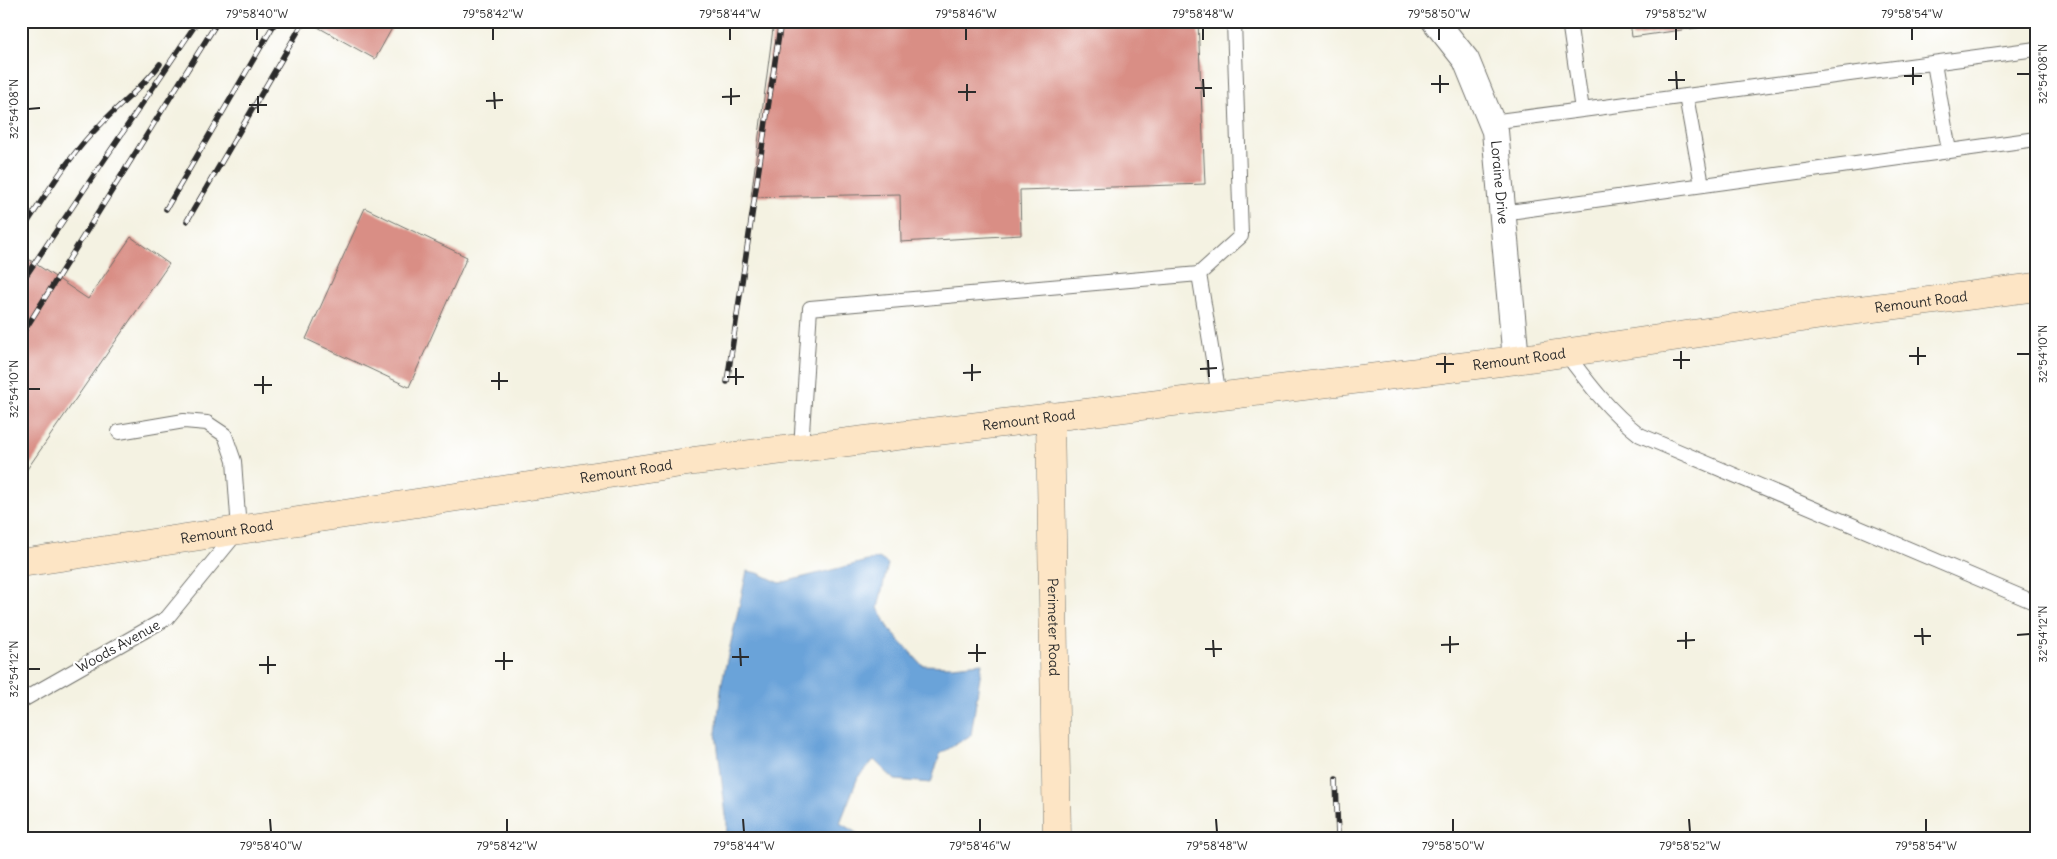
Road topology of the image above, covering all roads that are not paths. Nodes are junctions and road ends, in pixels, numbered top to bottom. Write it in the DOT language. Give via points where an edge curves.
graph roads {
  1 [pos="1234,21"];
  2 [pos="1435,21"];
  3 [pos="1569,21"];
  4 [pos="2036,49"];
  5 [pos="1934,63"];
  6 [pos="1686,96"];
  7 [pos="1582,110"];
  8 [pos="1491,122"];
  9 [pos="2036,139"];
  10 [pos="1949,151"];
  11 [pos="1702,185"];
  12 [pos="1502,213"];
  13 [pos="1199,274"];
  14 [pos="2036,287"];
  15 [pos="1565,352"];
  16 [pos="1516,360"];
  17 [pos="1219,396"];
  18 [pos="1050,416"];
  19 [pos="119,432"];
  20 [pos="801,448"];
  21 [pos="239,530"];
  22 [pos="21,564"];
  23 [pos="2036,603"];
  24 [pos="21,700"];
  25 [pos="1058,838"];
  1 -- 13 [label="lane" via="1241,236"];
  2 -- 8 [label="street, Loraine Drive" via="1466,60"];
  3 -- 7 [label="lane"];
  4 -- 5 [label="lane"];
  5 -- 6 [label="lane"];
  5 -- 10 [label="lane"];
  6 -- 7 [label="lane"];
  6 -- 11 [label="lane"];
  7 -- 8 [label="lane"];
  8 -- 12 [label="street, Loraine Drive" via="1495,131"];
  9 -- 10 [label="lane"];
  10 -- 11 [label="lane"];
  11 -- 12 [label="lane"];
  12 -- 16 [label="street, Loraine Drive"];
  13 -- 17 [label="lane"];
  13 -- 20 [label="lane" via="810,308"];
  14 -- 15 [label="main road, Remount Road"];
  15 -- 16 [label="main road, Remount Road"];
  15 -- 23 [label="lane" via="1598,396 1618,418 1640,435"];
  16 -- 17 [label="main road, Remount Road"];
  17 -- 18 [label="main road, Remount Road"];
  18 -- 20 [label="main road, Remount Road"];
  18 -- 25 [label="main road, Perimeter Road"];
  19 -- 21 [label="lane" via="184,421 207,423 225,435 234,461"];
  20 -- 21 [label="main road, Remount Road" via="694,461"];
  21 -- 22 [label="main road, Remount Road"];
  21 -- 24 [label="lane, Woods Avenue" via="167,618"];
}
